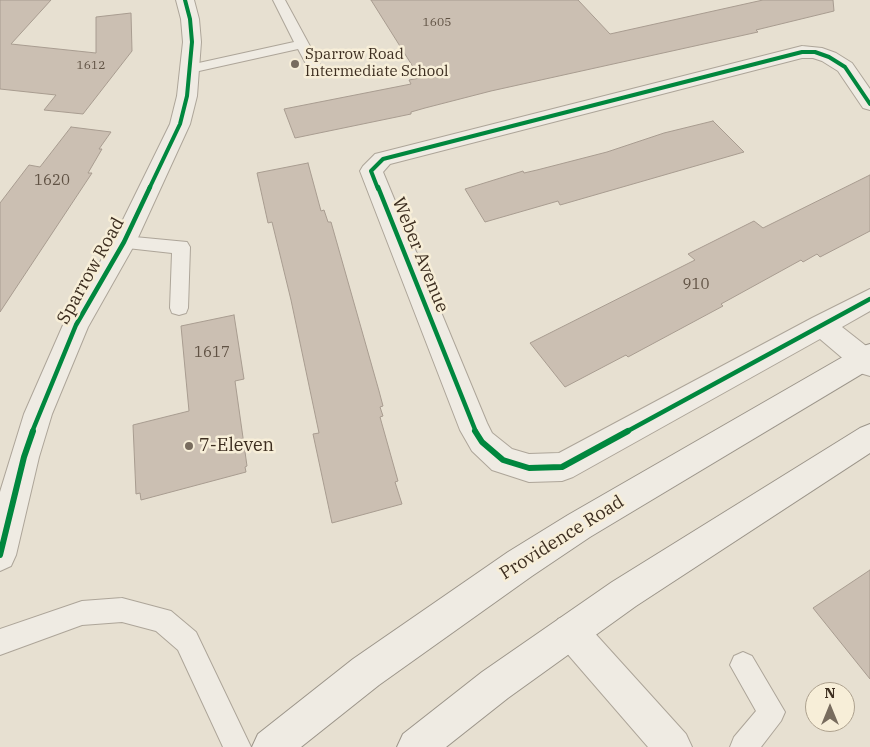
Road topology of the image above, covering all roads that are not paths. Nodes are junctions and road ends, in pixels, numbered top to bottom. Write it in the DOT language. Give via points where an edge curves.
graph roads {
  1 [pos="184,0"];
  2 [pos="279,0"];
  3 [pos="302,44"];
  4 [pos="190,69"];
  5 [pos="317,72"];
  6 [pos="870,104"];
  7 [pos="124,242"];
  8 [pos="870,299"];
  9 [pos="179,308"];
  10 [pos="821,326"];
  11 [pos="868,360"];
  12 [pos="870,437"];
  13 [pos="0,555"];
  14 [pos="570,631"];
  15 [pos="0,642"];
  16 [pos="742,665"];
  17 [pos="237,747"];
  18 [pos="271,747"];
  19 [pos="416,747"];
  20 [pos="673,747"];
  21 [pos="744,747"];
  1 -- 4 [label="street, Sparrow Road" via="192,42"];
  2 -- 3 [label="lane"];
  3 -- 4 [label="lane"];
  3 -- 5 [label="lane"];
  4 -- 7 [label="street, Sparrow Road" via="180,124"];
  6 -- 10 [label="street, Weber Avenue" via="845,67 815,52 802,52 383,159 372,171 474,430 482,442 503,460 530,468 562,468"];
  7 -- 9 [label="lane" via="180,247"];
  7 -- 13 [label="street, Sparrow Road" via="76,325 38,414"];
  8 -- 10 [label="street, Weber Avenue"];
  10 -- 11 [label="street"];
  11 -- 18 [label="street, Providence Road" via="579,526 520,564 366,672"];
  12 -- 14 [label="street"];
  14 -- 19 [label="street"];
  14 -- 20 [label="street"];
  15 -- 17 [label="lane" via="82,613 122,610 162,620 187,641"];
  16 -- 21 [label="lane" via="772,712"];
}
